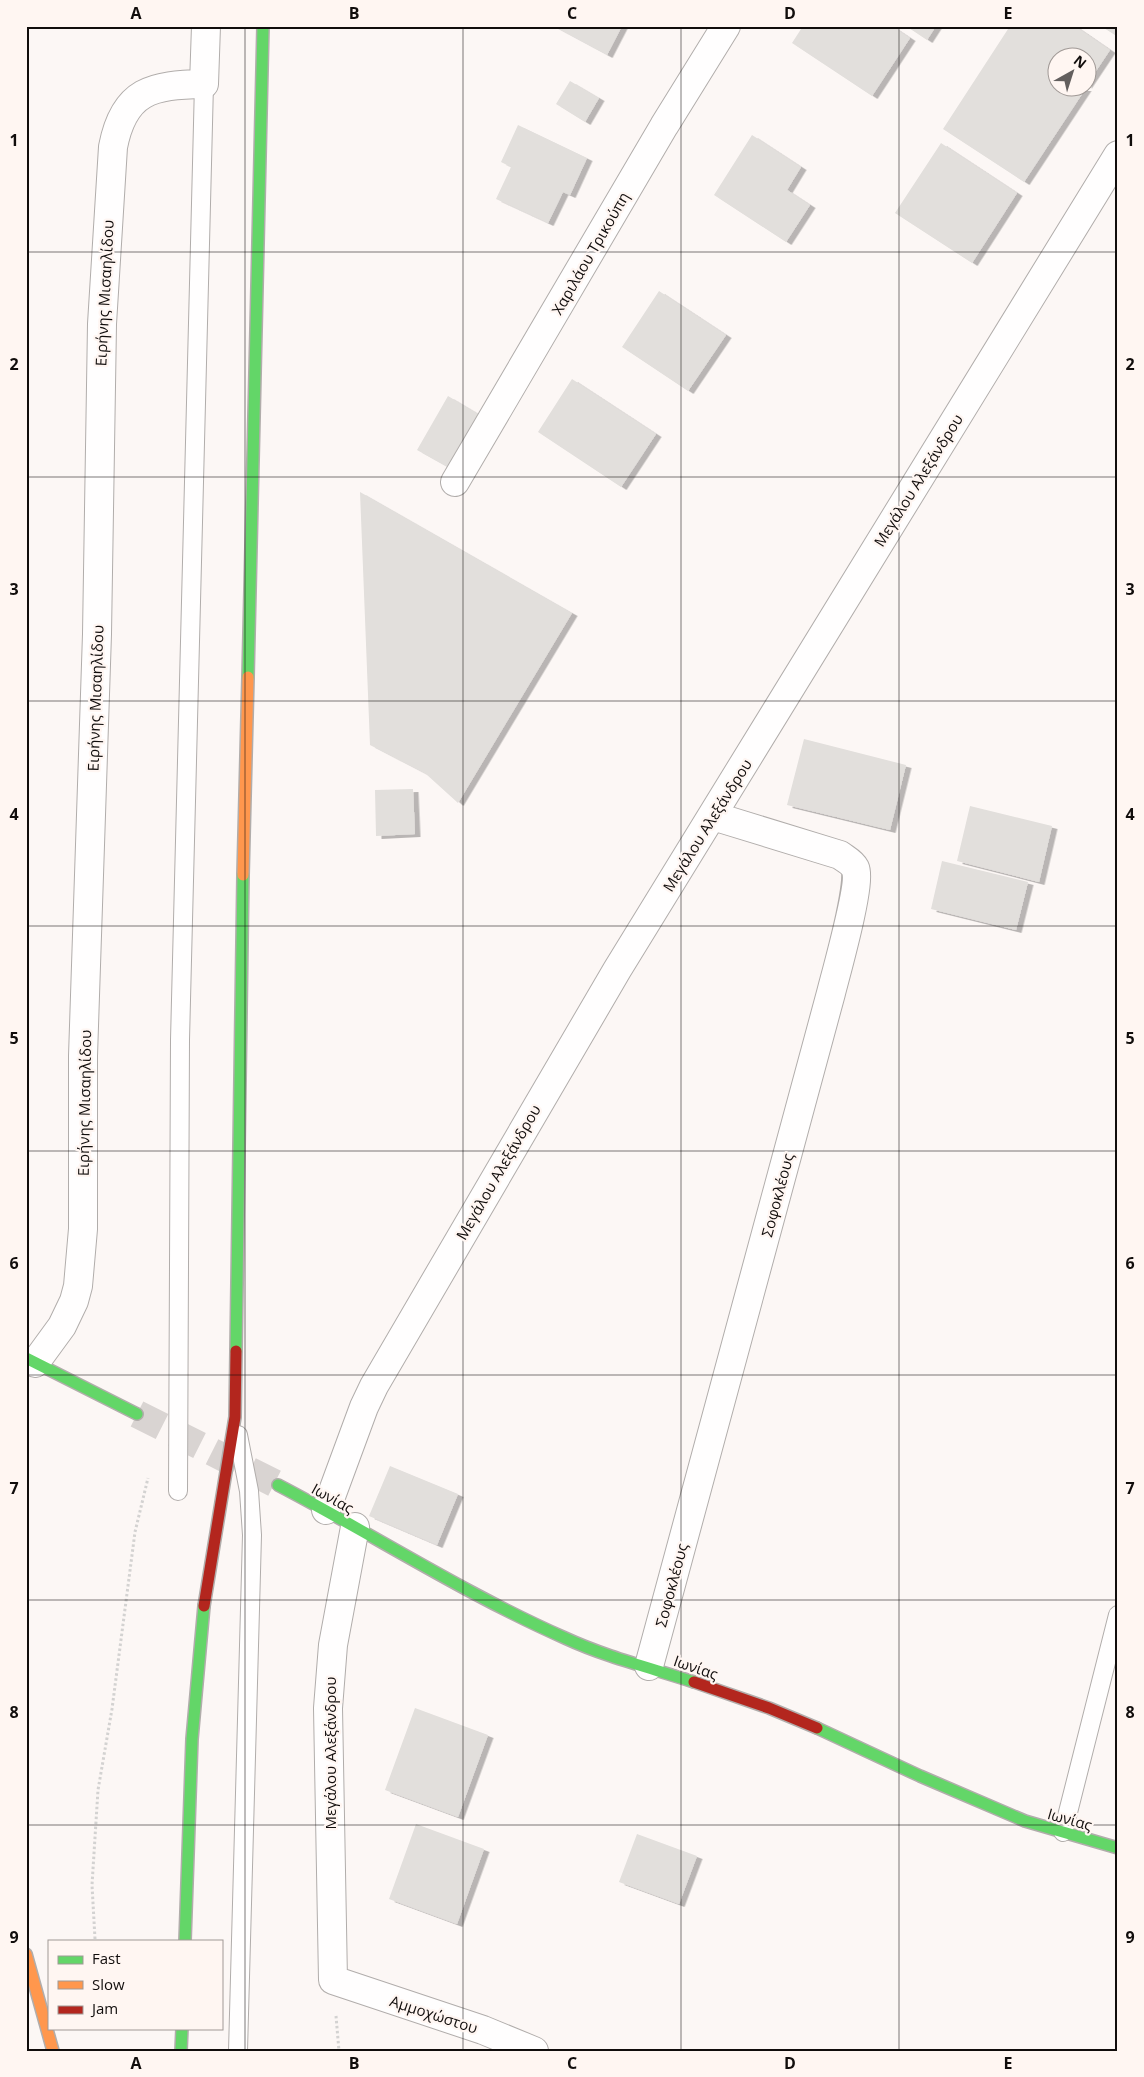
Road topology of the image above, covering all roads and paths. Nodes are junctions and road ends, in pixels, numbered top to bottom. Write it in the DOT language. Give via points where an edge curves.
graph roads {
  1 [pos="206,26"];
  2 [pos="263,26"];
  3 [pos="726,26"];
  4 [pos="204,84"];
  5 [pos="1118,155"];
  6 [pos="455,482"];
  7 [pos="713,816"];
  8 [pos="31,1361"];
  9 [pos="137,1414"];
  10 [pos="235,1417"];
  11 [pos="150,1472"];
  12 [pos="278,1485"];
  13 [pos="178,1491"];
  14 [pos="326,1510"];
  15 [pos="355,1527"];
  16 [pos="1118,1614"];
  17 [pos="649,1666"];
  18 [pos="1063,1832"];
  19 [pos="1118,1848"];
  20 [pos="95,1939"];
  21 [pos="185,1940"];
  22 [pos="26,1954"];
  23 [pos="333,1980"];
  24 [pos="182,2030"];
  25 [pos="53,2051"];
  26 [pos="181,2051"];
  27 [pos="238,2051"];
  28 [pos="534,2051"];
  1 -- 4 [label="street"];
  2 -- 10 [label="main road" via="239,1044"];
  3 -- 6 [label="street, Χαριλάου Τρικούπη"];
  4 -- 8 [label="street, Ειρήνης Μισαηλίδου" via="160,87 135,98 121,118 113,147 102,324 97,634 83,1056 83,1229 74,1301 62,1326"];
  4 -- 13 [label="lane" via="180,1040"];
  5 -- 7 [label="street, Μεγάλου Αλεξάνδρου"];
  7 -- 14 [label="street, Μεγάλου Αλεξάνδρου" via="572,1044 396,1346 364,1407"];
  7 -- 17 [label="street, Σοφοκλέους" via="840,855 855,868 856,884 829,1003"];
  8 -- 9 [label="main road"];
  10 -- 21 [label="main road" via="203,1614 192,1739"];
  10 -- 27 [label="lane" via="252,1535"];
  11 -- 20 [label="path" via="135,1532 98,1790 92,1885"];
  12 -- 14 [label="main road, Ιωνίας"];
  14 -- 15 [label="main road, Ιωνίας"];
  15 -- 17 [label="main road, Ιωνίας" via="428,1570 536,1626 593,1650"];
  15 -- 23 [label="street, Μεγάλου Αλεξάνδρου" via="334,1645 328,1708"];
  16 -- 18 [label="lane"];
  17 -- 18 [label="main road, Ιωνίας" via="769,1708 836,1735 980,1803"];
  18 -- 19 [label="main road, Ιωνίας"];
  22 -- 25 [label="main road"];
  23 -- 28 [label="street, Αμμοχώστου" via="483,2030"];
  24 -- 26 [label="main road"];
}
